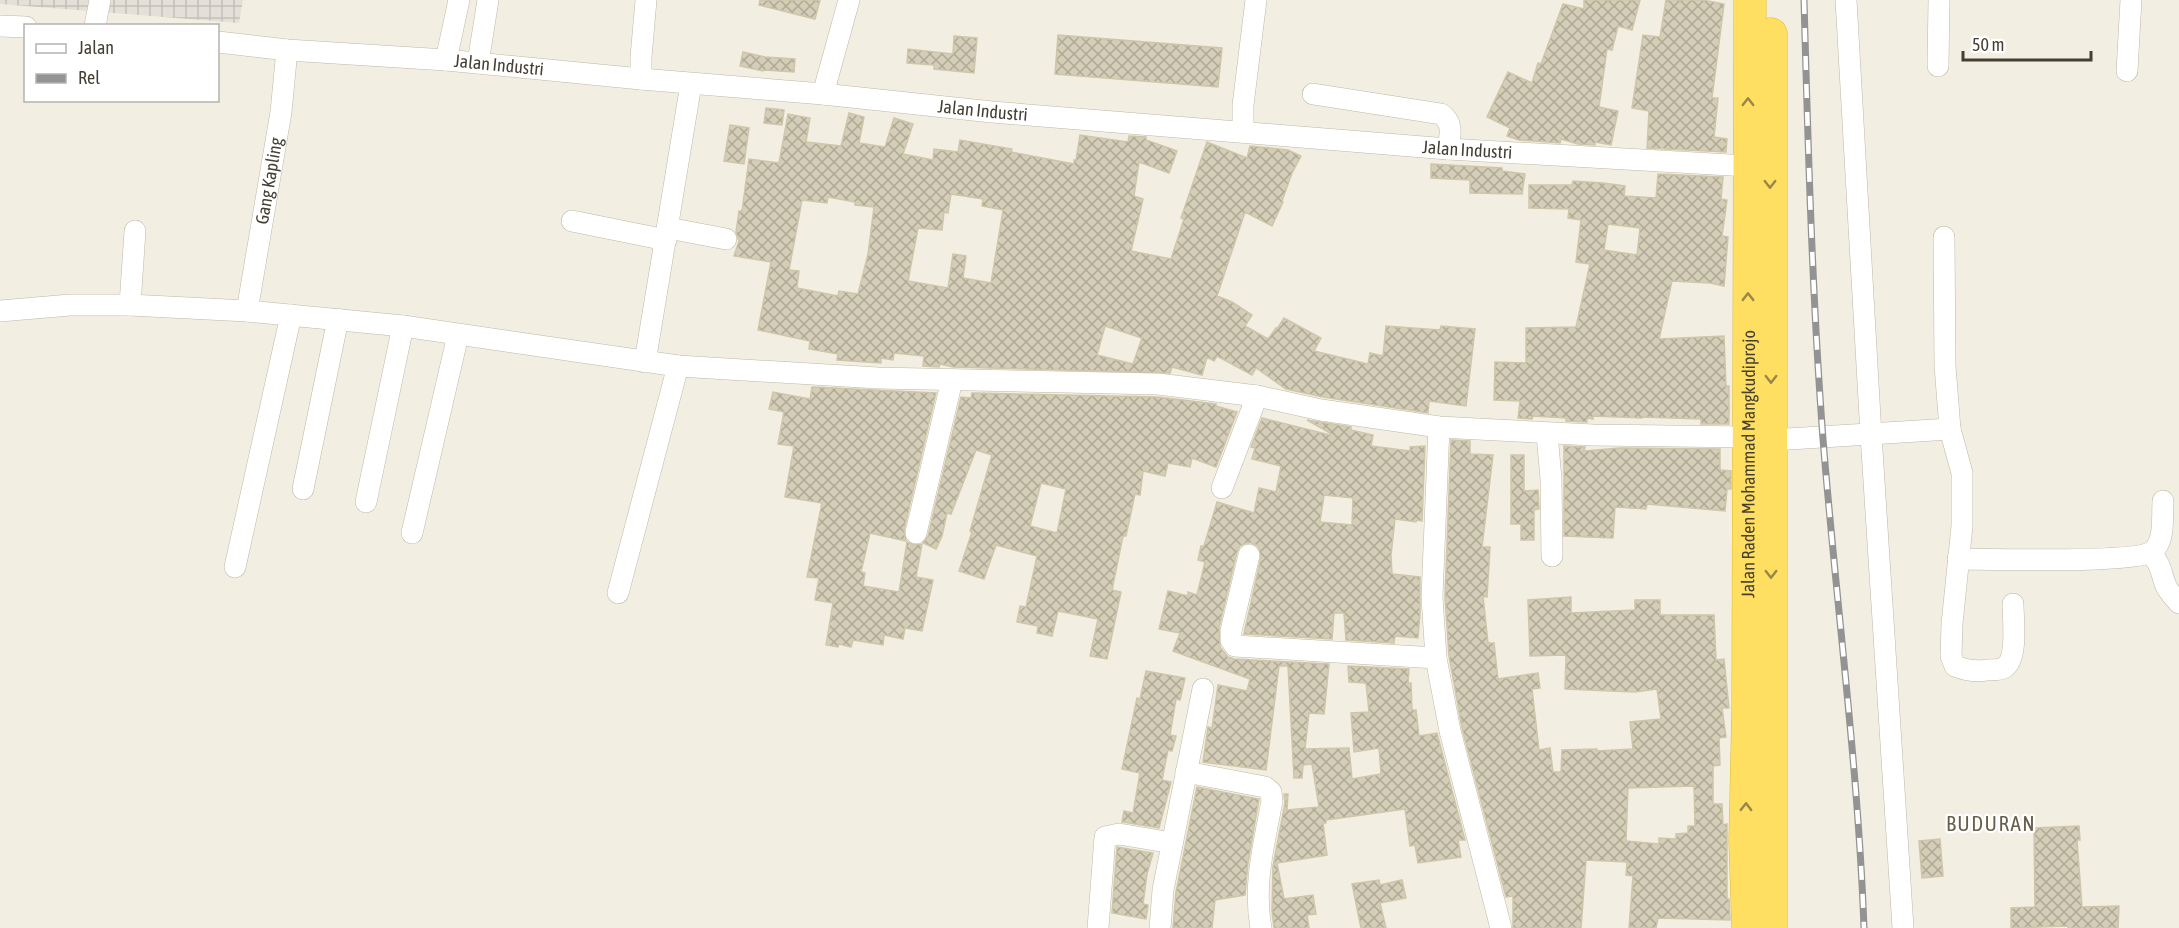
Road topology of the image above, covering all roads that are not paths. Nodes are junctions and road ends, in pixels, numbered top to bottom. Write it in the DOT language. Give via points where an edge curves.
graph roads {
  1 [pos="100,0"];
  2 [pos="459,0"];
  3 [pos="488,0"];
  4 [pos="646,0"];
  5 [pos="849,0"];
  6 [pos="1256,0"];
  7 [pos="1750,0"];
  8 [pos="1771,0"];
  9 [pos="1846,0"];
  10 [pos="1939,0"];
  11 [pos="2131,0"];
  12 [pos="95,24"];
  13 [pos="0,26"];
  14 [pos="24,27"];
  15 [pos="219,42"];
  16 [pos="287,50"];
  17 [pos="446,60"];
  18 [pos="478,63"];
  19 [pos="1938,66"];
  20 [pos="2127,71"];
  21 [pos="641,79"];
  22 [pos="691,84"];
  23 [pos="822,94"];
  24 [pos="1313,94"];
  25 [pos="1243,131"];
  26 [pos="1448,149"];
  27 [pos="1748,166"];
  28 [pos="572,221"];
  29 [pos="135,231"];
  30 [pos="667,234"];
  31 [pos="1944,237"];
  32 [pos="726,239"];
  33 [pos="130,305"];
  34 [pos="0,311"];
  35 [pos="247,311"];
  36 [pos="291,315"];
  37 [pos="338,319"];
  38 [pos="403,326"];
  39 [pos="458,334"];
  40 [pos="645,362"];
  41 [pos="678,366"];
  42 [pos="952,380"];
  43 [pos="1257,396"];
  44 [pos="1439,427"];
  45 [pos="1950,429"];
  46 [pos="1547,434"];
  47 [pos="1871,435"];
  48 [pos="1760,438"];
  49 [pos="1222,488"];
  50 [pos="303,489"];
  51 [pos="2163,501"];
  52 [pos="366,502"];
  53 [pos="916,532"];
  54 [pos="412,533"];
  55 [pos="2150,554"];
  56 [pos="1249,555"];
  57 [pos="1552,556"];
  58 [pos="1958,559"];
  59 [pos="235,567"];
  60 [pos="618,593"];
  61 [pos="2179,603"];
  62 [pos="2013,604"];
  63 [pos="1436,658"];
  64 [pos="1203,689"];
  65 [pos="1186,772"];
  66 [pos="1172,843"];
  67 [pos="1758,895"];
  68 [pos="1098,928"];
  69 [pos="1160,928"];
  70 [pos="1261,928"];
  71 [pos="1501,928"];
  72 [pos="1748,928"];
  73 [pos="1771,928"];
  74 [pos="1903,928"];
  1 -- 12 [label="street"];
  2 -- 17 [label="street"];
  3 -- 18 [label="street"];
  4 -- 21 [label="street"];
  5 -- 23 [label="street"];
  6 -- 25 [label="street"];
  27 -- 7 [label="highway, Jalan Raden Mohammad Mangkudiprojo, one-way"];
  8 -- 48 [label="highway, Jalan Raden Mohammad Mangkudiprojo, one-way"];
  9 -- 47 [label="street"];
  10 -- 19 [label="street"];
  11 -- 20 [label="street"];
  13 -- 14 [label="street"];
  15 -- 16 [label="street, Jalan Industri"];
  16 -- 17 [label="street, Jalan Industri"];
  16 -- 35 [label="street, Gang Kapling" via="281,112"];
  17 -- 18 [label="street, Jalan Industri"];
  18 -- 21 [label="street, Jalan Industri"];
  21 -- 22 [label="street, Jalan Industri"];
  22 -- 23 [label="street, Jalan Industri"];
  22 -- 30 [label="street"];
  23 -- 25 [label="street, Jalan Industri" via="992,112"];
  24 -- 26 [label="street" via="1441,114 1451,127"];
  25 -- 26 [label="street, Jalan Industri"];
  26 -- 27 [label="street, Jalan Industri"];
  48 -- 27 [label="highway, Jalan Raden Mohammad Mangkudiprojo, one-way"];
  28 -- 30 [label="street"];
  29 -- 33 [label="street"];
  30 -- 32 [label="street"];
  30 -- 40 [label="street"];
  31 -- 45 [label="street"];
  33 -- 34 [label="street"];
  33 -- 35 [label="street"];
  35 -- 36 [label="street"];
  36 -- 37 [label="street"];
  36 -- 59 [label="street"];
  37 -- 38 [label="street"];
  37 -- 50 [label="street"];
  38 -- 39 [label="street"];
  38 -- 52 [label="street"];
  39 -- 40 [label="street"];
  39 -- 54 [label="street"];
  40 -- 41 [label="street"];
  41 -- 42 [label="street"];
  41 -- 60 [label="street"];
  42 -- 43 [label="street" via="1158,384"];
  42 -- 53 [label="street"];
  43 -- 44 [label="street" via="1321,410"];
  43 -- 49 [label="street"];
  44 -- 46 [label="street"];
  44 -- 63 [label="street" via="1431,597"];
  45 -- 47 [label="street"];
  45 -- 58 [label="street" via="1962,474"];
  46 -- 48 [label="street"];
  46 -- 57 [label="street"];
  47 -- 48 [label="street"];
  47 -- 74 [label="street"];
  48 -- 67 [label="highway, Jalan Raden Mohammad Mangkudiprojo" via="1748,710"];
  51 -- 55 [label="street" via="2160,541"];
  55 -- 58 [label="street" via="2038,561"];
  55 -- 61 [label="street" via="2156,558 2168,589"];
  56 -- 63 [label="street" via="1231,631 1235,646"];
  58 -- 62 [label="street" via="1952,624 1955,666 1980,671 2006,667 2013,652"];
  63 -- 71 [label="street" via="1450,731"];
  64 -- 65 [label="street"];
  65 -- 66 [label="street"];
  65 -- 70 [label="street" via="1271,792 1257,885"];
  66 -- 68 [label="street" via="1119,834 1105,837"];
  66 -- 69 [label="street"];
  67 -- 72 [label="highway, Jalan Raden Mohammad Mangkudiprojo"];
  67 -- 73 [label="highway, Jalan Raden Mohammad Mangkudiprojo"];
}
